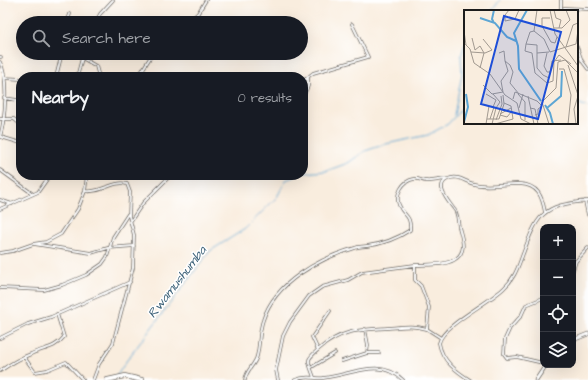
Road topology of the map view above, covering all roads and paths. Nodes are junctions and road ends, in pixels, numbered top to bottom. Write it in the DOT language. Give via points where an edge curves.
graph roads {
  1 [pos="113,0"];
  2 [pos="206,0"];
  3 [pos="588,9"];
  4 [pos="562,10"];
  5 [pos="99,16"];
  6 [pos="195,16"];
  7 [pos="352,24"];
  8 [pos="578,49"];
  9 [pos="60,60"];
  10 [pos="81,60"];
  11 [pos="86,60"];
  12 [pos="149,60"];
  13 [pos="0,62"];
  14 [pos="588,70"];
  15 [pos="57,72"];
  16 [pos="78,72"];
  17 [pos="97,72"];
  18 [pos="141,72"];
  19 [pos="308,77"];
  20 [pos="4,78"];
  21 [pos="16,78"];
  22 [pos="0,86"];
  23 [pos="4,86"];
  24 [pos="308,86"];
  25 [pos="4,98"];
  26 [pos="16,100"];
  27 [pos="0,102"];
  28 [pos="4,102"];
  29 [pos="0,119"];
  30 [pos="4,119"];
  31 [pos="16,121"];
  32 [pos="0,137"];
  33 [pos="16,141"];
  34 [pos="0,170"];
  35 [pos="448,179"];
  36 [pos="47,180"];
  37 [pos="86,180"];
  38 [pos="166,180"];
  39 [pos="85,191"];
  40 [pos="33,194"];
  41 [pos="0,200"];
  42 [pos="587,201"];
  43 [pos="12,204"];
  44 [pos="0,209"];
  45 [pos="545,212"];
  46 [pos="128,214"];
  47 [pos="588,215"];
  48 [pos="130,222"];
  49 [pos="33,244"];
  50 [pos="134,246"];
  51 [pos="111,248"];
  52 [pos="588,248"];
  53 [pos="0,253"];
  54 [pos="576,261"];
  55 [pos="415,265"];
  56 [pos="130,282"];
  57 [pos="0,288"];
  58 [pos="540,299"];
  59 [pos="330,311"];
  60 [pos="57,314"];
  61 [pos="365,329"];
  62 [pos="427,329"];
  63 [pos="588,334"];
  64 [pos="0,338"];
  65 [pos="441,338"];
  66 [pos="576,339"];
  67 [pos="318,350"];
  68 [pos="335,353"];
  69 [pos="366,353"];
  70 [pos="379,353"];
  71 [pos="24,357"];
  72 [pos="342,361"];
  73 [pos="540,364"];
  74 [pos="312,368"];
  75 [pos="543,368"];
  76 [pos="0,370"];
  77 [pos="314,378"];
  78 [pos="84,380"];
  79 [pos="93,380"];
  80 [pos="107,380"];
  81 [pos="142,380"];
  82 [pos="245,380"];
  83 [pos="278,380"];
  84 [pos="296,380"];
  85 [pos="404,380"];
  86 [pos="470,380"];
  87 [pos="536,380"];
  1 -- 5 [label="street"];
  2 -- 6 [label="street"];
  3 -- 4 [label="street"];
  7 -- 19 [label="street" via="368,57 313,73"];
  8 -- 14 [label="street"];
  9 -- 15 [label="street"];
  10 -- 16 [label="street"];
  11 -- 17 [label="street" via="95,65"];
  12 -- 18 [label="street"];
  13 -- 20 [label="street"];
  19 -- 24 [label="street"];
  20 -- 21 [label="street"];
  20 -- 23 [label="street"];
  22 -- 23 [label="street"];
  23 -- 25 [label="street"];
  25 -- 26 [label="street"];
  25 -- 28 [label="street"];
  27 -- 28 [label="street"];
  28 -- 30 [label="street"];
  29 -- 30 [label="street"];
  30 -- 31 [label="street"];
  30 -- 32 [label="street"];
  32 -- 33 [label="street"];
  34 -- 40 [label="street"];
  35 -- 45 [label="street" via="461,178 481,185 520,184 533,187 540,194"];
  35 -- 55 [label="street" via="444,182 443,193 458,218 464,242 462,250 458,257 448,262"];
  35 -- 82 [label="street" via="427,181 416,178 403,186 398,196 400,206 410,218 410,230 375,245 355,248 313,264 283,289 262,320 257,356"];
  36 -- 40 [label="street" via="38,192"];
  37 -- 39 [label="street"];
  38 -- 48 [label="street" via="143,203"];
  39 -- 46 [label="street" via="92,193 118,184 127,184 130,192"];
  39 -- 49 [label="street" via="78,209 61,234 46,242"];
  40 -- 43 [label="street"];
  41 -- 43 [label="street"];
  42 -- 45 [label="street" via="558,205"];
  42 -- 47 [label="street"];
  43 -- 44 [label="street"];
  45 -- 65 [label="street" via="536,224 509,284 450,327"];
  46 -- 48 [label="street"];
  46 -- 51 [label="street" via="113,237"];
  48 -- 50 [label="street"];
  49 -- 51 [label="street" via="92,253"];
  49 -- 53 [label="street"];
  50 -- 51 [label="street"];
  50 -- 56 [label="street" via="134,268"];
  51 -- 57 [label="street" via="102,264 76,280 44,290"];
  52 -- 54 [label="street"];
  55 -- 62 [label="street" via="415,280 421,286 428,307"];
  55 -- 83 [label="street" via="362,272 348,280 322,287 309,296 283,336 276,370"];
  56 -- 60 [label="street"];
  56 -- 79 [label="street" via="113,343 99,364"];
  58 -- 73 [label="street" via="526,305 521,316 510,328 505,339 504,354 507,358 517,357"];
  59 -- 67 [label="street" via="312,337"];
  60 -- 64 [label="street" via="28,324"];
  60 -- 71 [label="street" via="64,337 60,343"];
  61 -- 62 [label="street" via="408,326"];
  61 -- 67 [label="street" via="348,331"];
  61 -- 69 [label="street" via="368,345"];
  62 -- 65 [label="street"];
  63 -- 66 [label="main road"];
  65 -- 86 [label="street" via="440,348 450,365"];
  67 -- 74 [label="street" via="309,360"];
  68 -- 74 [label="street"];
  69 -- 70 [label="street"];
  69 -- 72 [label="street"];
  71 -- 76 [label="street"];
  71 -- 78 [label="street" via="35,372 66,362"];
  74 -- 77 [label="street"];
  75 -- 87 [label="main road"];
  77 -- 84 [label="street" via="304,376"];
  77 -- 85 [label="street" via="377,368 390,371"];
  80 -- 81 [label="highway" via="125,376"];
}
